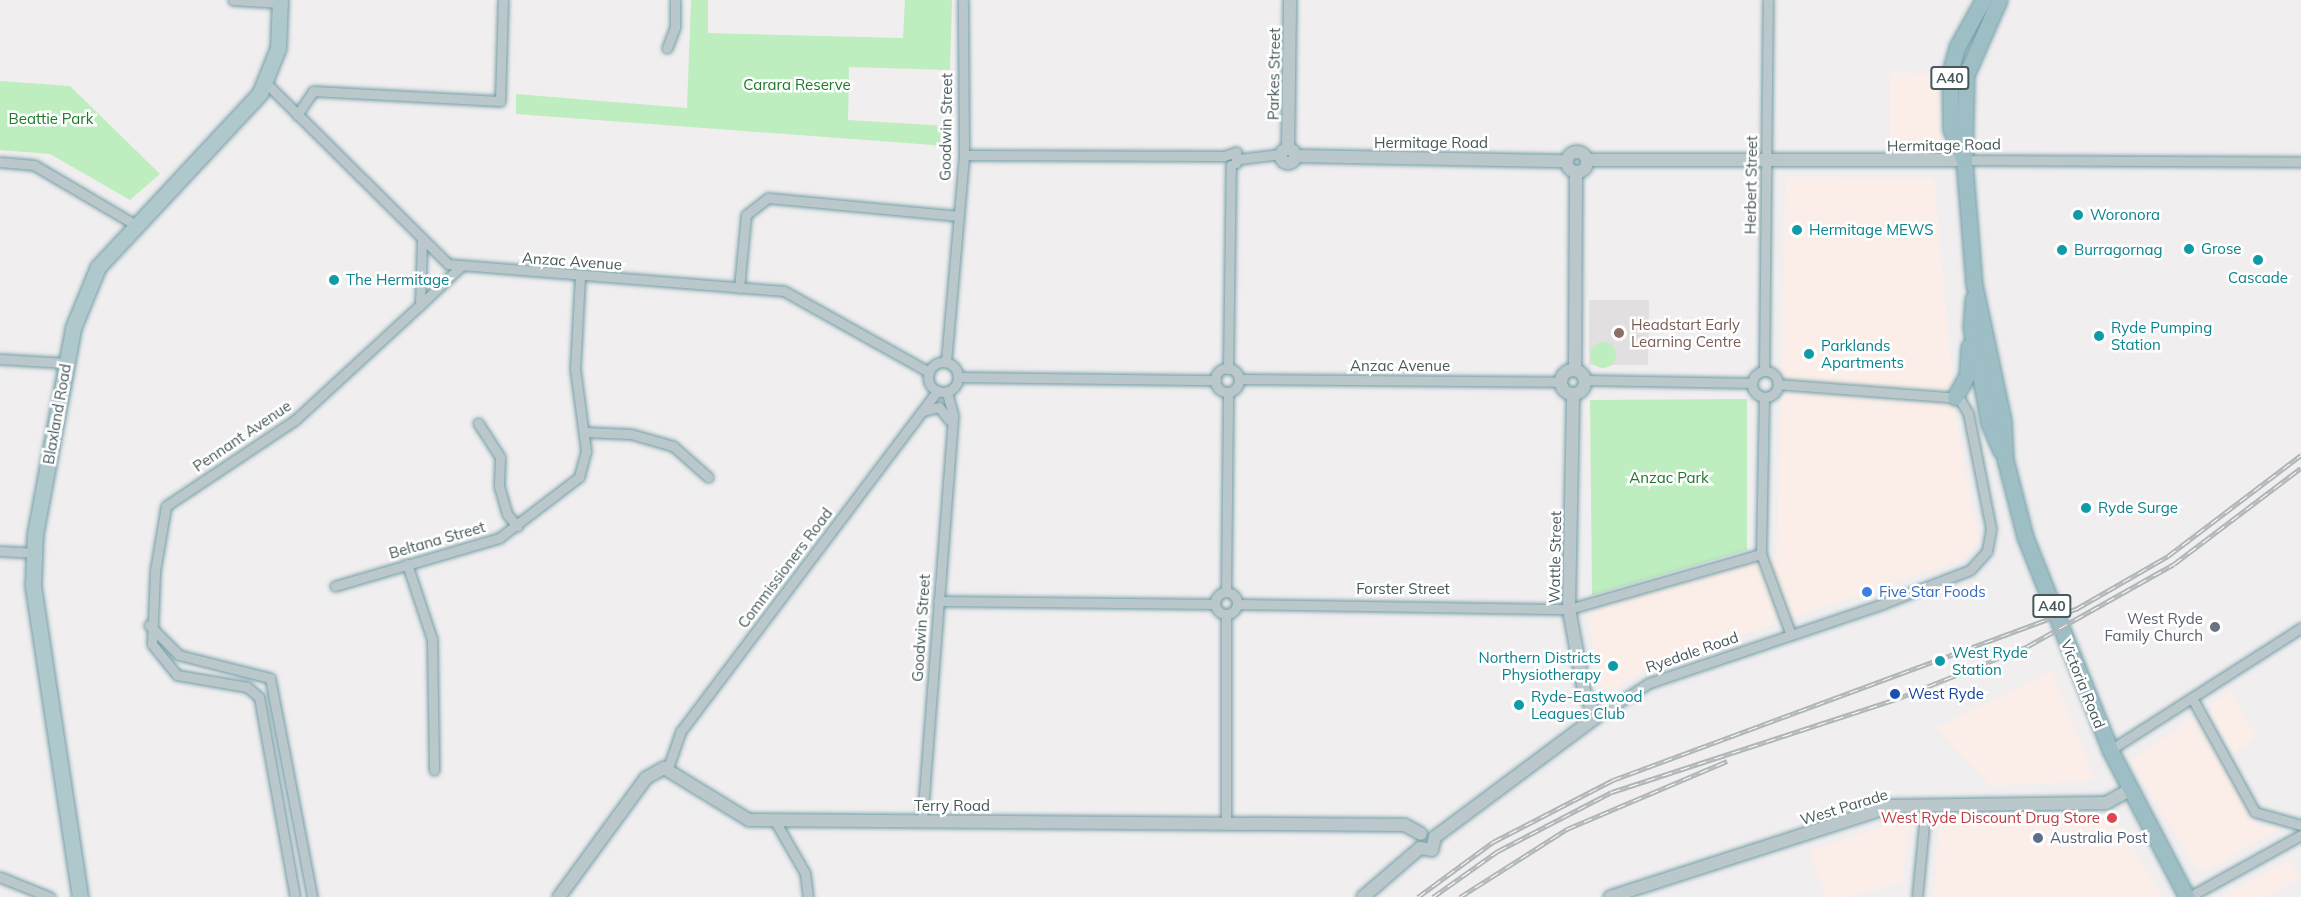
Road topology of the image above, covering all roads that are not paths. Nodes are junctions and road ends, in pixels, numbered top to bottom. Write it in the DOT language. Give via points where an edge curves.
graph roads {
  1 [pos="233,0"];
  2 [pos="503,0"];
  3 [pos="675,0"];
  4 [pos="963,0"];
  5 [pos="1290,0"];
  6 [pos="1768,0"];
  7 [pos="1983,0"];
  8 [pos="1999,0"];
  9 [pos="280,2"];
  10 [pos="667,48"];
  11 [pos="266,83"];
  12 [pos="297,115"];
  13 [pos="1288,153"];
  14 [pos="964,155"];
  15 [pos="1588,160"];
  16 [pos="1766,160"];
  17 [pos="1964,160"];
  18 [pos="1567,161"];
  19 [pos="0,162"];
  20 [pos="1235,162"];
  21 [pos="2301,162"];
  22 [pos="1576,172"];
  23 [pos="957,216"];
  24 [pos="134,224"];
  25 [pos="422,240"];
  26 [pos="460,267"];
  27 [pos="580,277"];
  28 [pos="1974,285"];
  29 [pos="739,288"];
  30 [pos="420,305"];
  31 [pos="1971,327"];
  32 [pos="0,359"];
  33 [pos="946,362"];
  34 [pos="66,363"];
  35 [pos="1228,369"];
  36 [pos="1575,370"];
  37 [pos="1764,371"];
  38 [pos="929,372"];
  39 [pos="959,377"];
  40 [pos="1239,379"];
  41 [pos="1216,380"];
  42 [pos="1586,380"];
  43 [pos="1561,382"];
  44 [pos="1752,383"];
  45 [pos="1778,384"];
  46 [pos="942,392"];
  47 [pos="1228,392"];
  48 [pos="1573,394"];
  49 [pos="1764,397"];
  50 [pos="1955,397"];
  51 [pos="923,412"];
  52 [pos="478,423"];
  53 [pos="585,432"];
  54 [pos="950,437"];
  55 [pos="2005,459"];
  56 [pos="708,477"];
  57 [pos="517,526"];
  58 [pos="0,551"];
  59 [pos="33,553"];
  60 [pos="1761,554"];
  61 [pos="407,564"];
  62 [pos="334,586"];
  63 [pos="1226,592"];
  64 [pos="938,601"];
  65 [pos="1215,604"];
  66 [pos="1237,604"];
  67 [pos="1569,609"];
  68 [pos="1226,614"];
  69 [pos="149,625"];
  70 [pos="2301,628"];
  71 [pos="1791,635"];
  72 [pos="2192,698"];
  73 [pos="1596,717"];
  74 [pos="2110,750"];
  75 [pos="668,768"];
  76 [pos="434,770"];
  77 [pos="2128,791"];
  78 [pos="1926,804"];
  79 [pos="775,821"];
  80 [pos="922,821"];
  81 [pos="1226,823"];
  82 [pos="2301,825"];
  83 [pos="1421,834"];
  84 [pos="2301,835"];
  85 [pos="1435,837"];
  86 [pos="1420,848"];
  87 [pos="1,880"];
  88 [pos="50,897"];
  89 [pos="79,897"];
  90 [pos="294,897"];
  91 [pos="312,897"];
  92 [pos="560,897"];
  93 [pos="808,897"];
  94 [pos="1363,897"];
  95 [pos="1610,897"];
  96 [pos="1917,897"];
  97 [pos="2188,897"];
  1 -- 9 [label="street"];
  2 -- 12 [label="street" via="500,101 313,91"];
  3 -- 10 [label="street" via="673,38"];
  4 -- 14 [label="street, Goodwin Street"];
  5 -- 13 [label="street, Parkes Street"];
  6 -- 16 [label="street, Herbert Street"];
  7 -- 17 [label="highway, Victoria Road / A40" via="1957,47 1950,72 1951,129"];
  8 -- 17 [label="highway, Victoria Road / A40" via="1966,75"];
  9 -- 11 [label="main road, Blaxland Road" via="278,48"];
  11 -- 12 [label="street, Anzac Avenue"];
  11 -- 24 [label="main road, Blaxland Road"];
  12 -- 25 [label="street, Anzac Avenue"];
  13 -- 18 [label="street, Hermitage Road"];
  13 -- 20 [label="street, Hermitage Road"];
  14 -- 20 [label="street" via="1224,156"];
  14 -- 23 [label="street, Goodwin Street"];
  15 -- 16 [label="street, Hermitage Road"];
  15 -- 18 [label="street, Hermitage Road" via="1576,151"];
  15 -- 22 [label="street" via="1585,169"];
  16 -- 17 [label="street, Hermitage Road"];
  16 -- 37 [label="street, Herbert Street"];
  17 -- 21 [label="street, Hermitage Road"];
  17 -- 28 [label="highway, Victoria Road / A40"];
  18 -- 22 [label="street"];
  19 -- 24 [label="street" via="34,165"];
  20 -- 35 [label="street"];
  22 -- 36 [label="street"];
  23 -- 29 [label="street" via="768,198 746,215"];
  23 -- 33 [label="street, Goodwin Street"];
  24 -- 34 [label="main road, Blaxland Road" via="88,283"];
  25 -- 26 [label="street, Anzac Avenue" via="440,259"];
  25 -- 30 [label="street"];
  26 -- 27 [label="street, Anzac Avenue"];
  26 -- 30 [label="street, Pennant Avenue"];
  27 -- 29 [label="street, Anzac Avenue"];
  27 -- 53 [label="street, Beltana Street" via="575,369"];
  28 -- 31 [label="highway, Victoria Road / A40"];
  28 -- 55 [label="highway, Victoria Road / A40" via="2003,420"];
  29 -- 38 [label="street, Anzac Avenue" via="797,294"];
  30 -- 69 [label="street, Pennant Avenue" via="296,420 166,506"];
  31 -- 50 [label="highway" via="1967,375"];
  31 -- 55 [label="highway, Victoria Road / A40" via="1989,423"];
  32 -- 34 [label="street"];
  33 -- 38 [label="street"];
  33 -- 39 [label="street"];
  34 -- 59 [label="main road, Blaxland Road"];
  35 -- 40 [label="street"];
  35 -- 41 [label="street"];
  36 -- 42 [label="street"];
  36 -- 43 [label="street"];
  37 -- 44 [label="street"];
  37 -- 45 [label="street"];
  38 -- 46 [label="street, Goodwin Street" via="929,383"];
  39 -- 41 [label="street"];
  39 -- 46 [label="street, Commissioners Road"];
  40 -- 43 [label="street, Anzac Avenue"];
  40 -- 47 [label="street"];
  41 -- 47 [label="street"];
  42 -- 44 [label="street"];
  42 -- 48 [label="street" via="1582,391"];
  43 -- 48 [label="street"];
  44 -- 49 [label="street"];
  45 -- 49 [label="street"];
  45 -- 50 [label="street"];
  46 -- 51 [label="street, Commissioners Road"];
  46 -- 54 [label="street, Goodwin Street" via="953,415"];
  47 -- 63 [label="street"];
  48 -- 67 [label="street, Wattle Street"];
  49 -- 60 [label="street"];
  50 -- 71 [label="street, Ryedale Road" via="1968,413 1991,530 1987,551 1970,570"];
  51 -- 54 [label="street, Goodwin Street" via="934,406 946,411"];
  51 -- 75 [label="street, Commissioners Road" via="681,731"];
  52 -- 57 [label="street" via="500,457 500,486 507,514"];
  53 -- 56 [label="street" via="631,434 673,446"];
  53 -- 57 [label="street, Beltana Street" via="579,477"];
  54 -- 64 [label="street, Goodwin Street"];
  55 -- 74 [label="highway, Victoria Road / A40" via="2025,537"];
  57 -- 61 [label="street, Beltana Street" via="499,538"];
  58 -- 59 [label="street"];
  59 -- 89 [label="main road, Blaxland Road" via="36,612"];
  60 -- 67 [label="street, Forster Street"];
  60 -- 71 [label="street"];
  61 -- 62 [label="street, Beltana Street"];
  61 -- 76 [label="street" via="432,639"];
  63 -- 65 [label="street"];
  63 -- 66 [label="street"];
  64 -- 65 [label="street"];
  64 -- 80 [label="street, Goodwin Street"];
  65 -- 68 [label="street"];
  66 -- 67 [label="street, Forster Street"];
  66 -- 68 [label="street"];
  67 -- 73 [label="street, Wattle Street" via="1584,691"];
  68 -- 81 [label="street"];
  69 -- 90 [label="street, Pennant Avenue" via="161,661 177,675 247,687 259,697"];
  69 -- 91 [label="street" via="180,655 270,678"];
  70 -- 72 [label="street"];
  71 -- 73 [label="street, Ryedale Road" via="1649,682"];
  72 -- 74 [label="street"];
  72 -- 82 [label="street" via="2255,812"];
  73 -- 85 [label="street, Ryedale Road"];
  74 -- 77 [label="highway, Victoria Road / A40"];
  75 -- 79 [label="street, Terry Road" via="734,814"];
  75 -- 92 [label="street" via="646,778"];
  77 -- 78 [label="street, West Parade" via="2106,803"];
  77 -- 97 [label="highway, Victoria Road / A40"];
  78 -- 95 [label="street, West Parade" via="1891,806"];
  78 -- 96 [label="street"];
  79 -- 80 [label="street, Terry Road"];
  79 -- 93 [label="street" via="805,873"];
  80 -- 81 [label="street, Terry Road"];
  81 -- 83 [label="street, Terry Road" via="1405,825"];
  83 -- 85 [label="street, Terry Road"];
  83 -- 86 [label="street"];
  84 -- 97 [label="street"];
  85 -- 86 [label="street, Ryedale Road" via="1432,850"];
  86 -- 94 [label="street"];
  87 -- 88 [label="street"];
}
